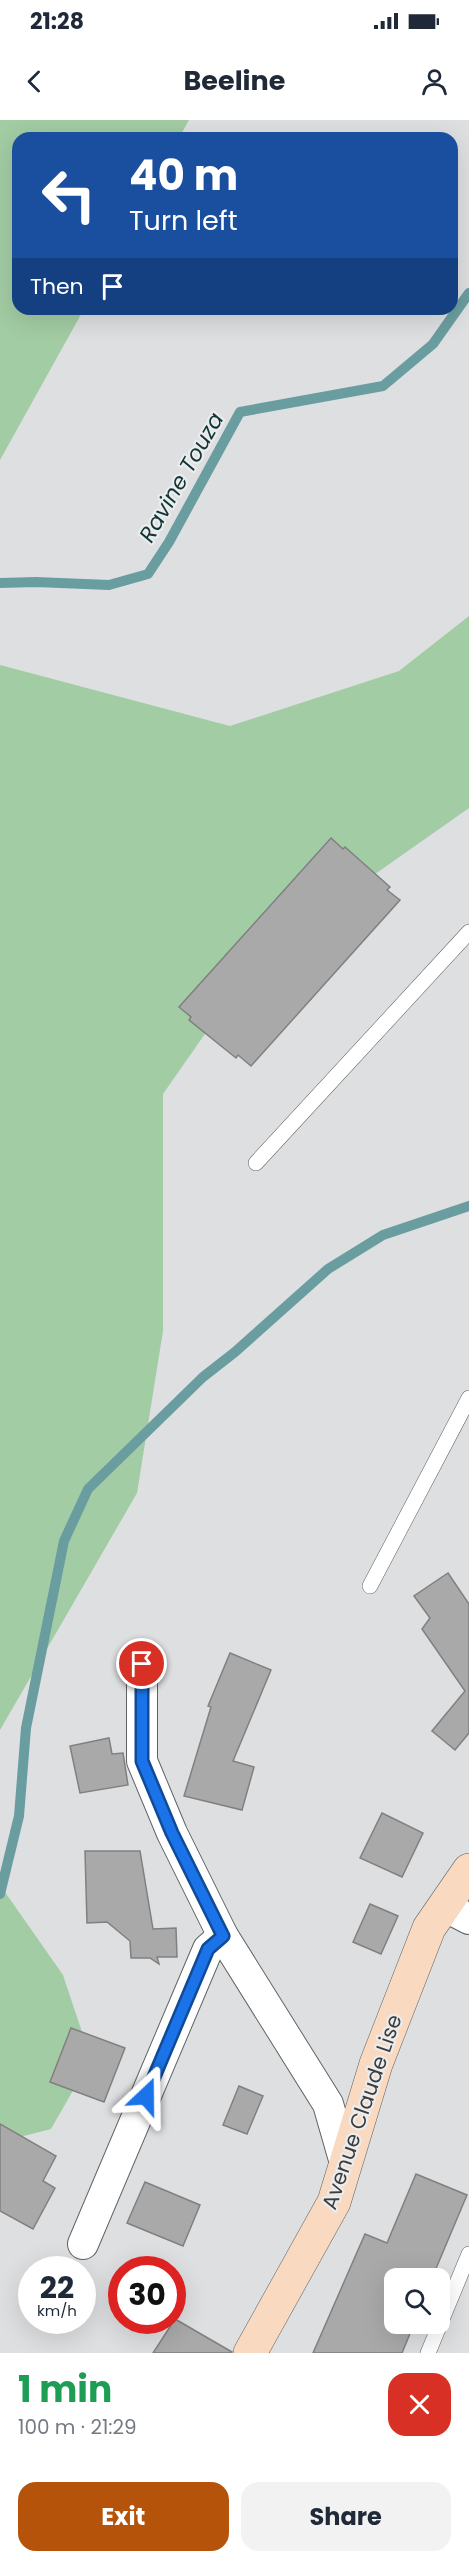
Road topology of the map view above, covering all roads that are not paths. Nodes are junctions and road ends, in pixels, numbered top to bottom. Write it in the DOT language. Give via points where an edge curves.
graph roads {
  1 [pos="469,932"];
  2 [pos="256,1163"];
  3 [pos="469,1398"];
  4 [pos="370,1586"];
  5 [pos="142,1664"];
  6 [pos="469,1870"];
  7 [pos="457,1912"];
  8 [pos="223,1936"];
  9 [pos="345,2163"];
  10 [pos="83,2244"];
  11 [pos="469,2254"];
  12 [pos="250,2353"];
  13 [pos="428,2353"];
  1 -- 2 [label="lane"];
  3 -- 4 [label="lane"];
  5 -- 8 [label="street" via="142,1761 172,1833"];
  6 -- 7 [label="street, Avenue Claude Lise"];
  7 -- 9 [label="street, Avenue Claude Lise" via="425,1938 376,2064"];
  8 -- 9 [label="street" via="328,2104"];
  8 -- 10 [label="street" via="208,1949"];
  9 -- 12 [label="street, Avenue Claude Lise" via="334,2202"];
  11 -- 13 [label="lane"];
}
